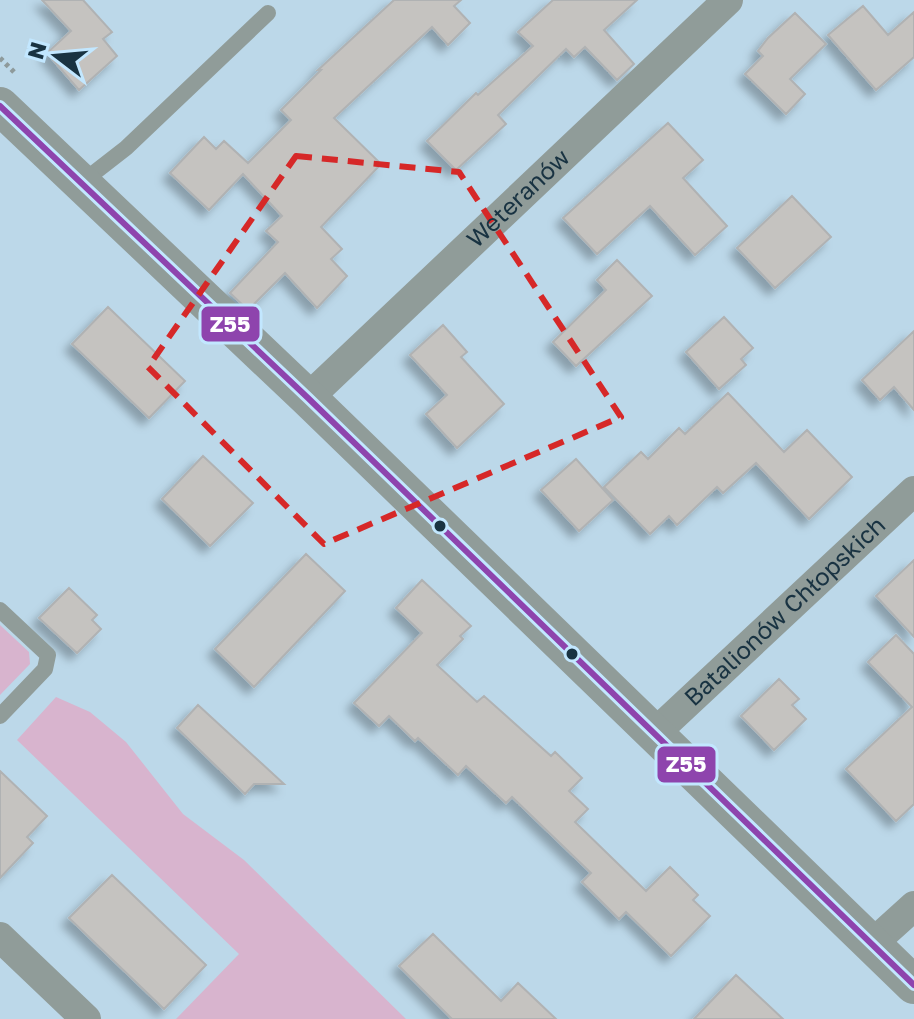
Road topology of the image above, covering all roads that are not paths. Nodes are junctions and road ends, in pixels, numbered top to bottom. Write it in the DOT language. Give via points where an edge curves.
graph roads {
  1 [pos="728,0"];
  2 [pos="268,13"];
  3 [pos="0,106"];
  4 [pos="81,183"];
  5 [pos="308,398"];
  6 [pos="914,491"];
  7 [pos="0,610"];
  8 [pos="0,716"];
  9 [pos="655,733"];
  10 [pos="914,906"];
  11 [pos="0,937"];
  12 [pos="872,944"];
  13 [pos="914,985"];
  14 [pos="86,1019"];
  1 -- 5 [label="street, Weteranów"];
  2 -- 4 [label="lane" via="126,148"];
  3 -- 4 [label="street"];
  4 -- 5 [label="street"];
  5 -- 9 [label="street"];
  6 -- 9 [label="street, Batalionów Chłopskich"];
  7 -- 8 [label="lane" via="48,655 45,669"];
  9 -- 12 [label="street"];
  10 -- 12 [label="street"];
  11 -- 14 [label="street"];
  12 -- 13 [label="street"];
}
